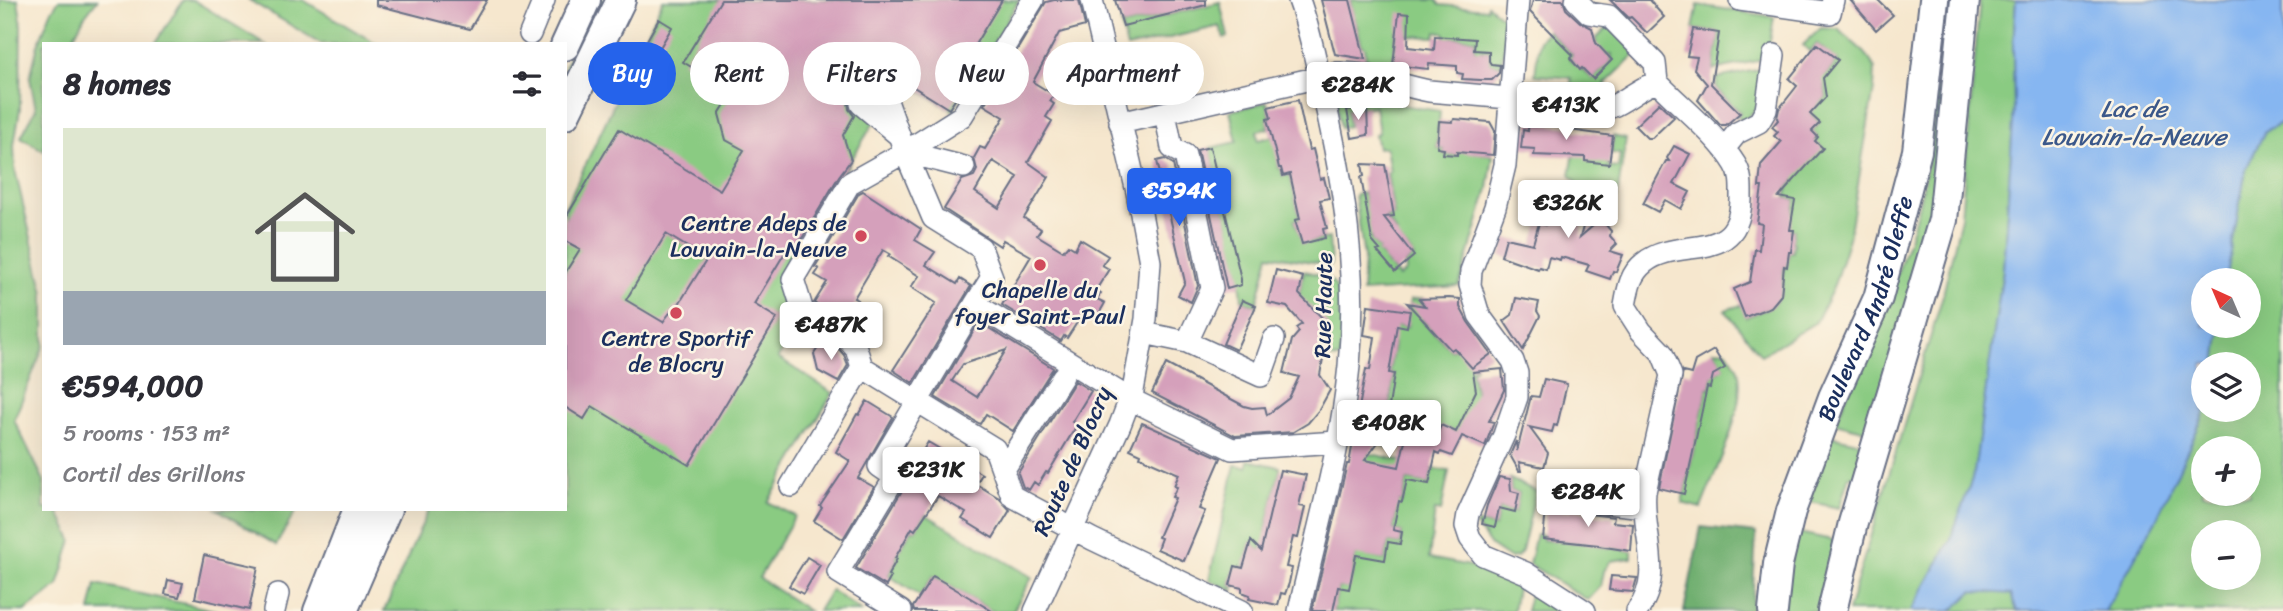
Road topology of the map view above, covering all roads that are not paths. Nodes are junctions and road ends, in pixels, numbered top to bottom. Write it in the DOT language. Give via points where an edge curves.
graph roads {
  1 [pos="544,0"];
  2 [pos="586,0"];
  3 [pos="621,0"];
  4 [pos="1033,0"];
  5 [pos="1092,0"];
  6 [pos="1299,0"];
  7 [pos="1518,0"];
  8 [pos="1576,0"];
  9 [pos="1740,0"];
  10 [pos="1934,0"];
  11 [pos="1965,0"];
  12 [pos="1832,6"];
  13 [pos="530,34"];
  14 [pos="567,42"];
  15 [pos="1774,55"];
  16 [pos="1319,77"];
  17 [pos="1657,82"];
  18 [pos="1510,98"];
  19 [pos="888,105"];
  20 [pos="567,111"];
  21 [pos="1165,113"];
  22 [pos="1120,123"];
  23 [pos="902,144"];
  24 [pos="1724,149"];
  25 [pos="964,167"];
  26 [pos="975,304"];
  27 [pos="1144,333"];
  28 [pos="1274,339"];
  29 [pos="1187,342"];
  30 [pos="862,367"];
  31 [pos="1063,376"];
  32 [pos="1128,398"];
  33 [pos="918,402"];
  34 [pos="1337,442"];
  35 [pos="1003,471"];
  36 [pos="790,486"];
  37 [pos="1590,501"];
  38 [pos="1644,507"];
  39 [pos="357,511"];
  40 [pos="386,511"];
  41 [pos="1071,528"];
  42 [pos="1218,607"];
  43 [pos="318,611"];
  44 [pos="343,611"];
  45 [pos="901,611"];
  46 [pos="1035,611"];
  47 [pos="1242,611"];
  48 [pos="1299,611"];
  49 [pos="1585,611"];
  50 [pos="1637,611"];
  51 [pos="1773,611"];
  52 [pos="1832,611"];
  1 -- 13 [label="street"];
  2 -- 14 [label="main road"];
  3 -- 20 [label="main road"];
  4 -- 23 [label="street" via="962,116"];
  5 -- 22 [label="street, Route de Blocry"];
  6 -- 16 [label="street, Rue Haute"];
  7 -- 18 [label="street"];
  8 -- 17 [label="street" via="1589,13 1609,16 1655,63"];
  9 -- 12 [label="street"];
  10 -- 51 [label="main road, Boulevard André Oleffe" via="1917,151 1878,298 1832,397 1791,511"];
  11 -- 52 [label="main road, Boulevard André Oleffe" via="1943,220 1853,523"];
  15 -- 24 [label="street" via="1766,110 1759,122 1737,133"];
  16 -- 18 [label="street" via="1354,72 1429,91"];
  16 -- 21 [label="street"];
  16 -- 34 [label="street, Rue Haute" via="1336,149 1353,278 1349,367"];
  17 -- 18 [label="street" via="1611,107"];
  17 -- 24 [label="street"];
  18 -- 49 [label="street" via="1505,165 1470,285 1479,315 1513,361 1517,397 1466,526 1483,555 1526,573"];
  19 -- 23 [label="street"];
  21 -- 22 [label="street"];
  21 -- 29 [label="street" via="1172,148 1185,155 1212,288"];
  22 -- 27 [label="street, Route de Blocry" via="1150,262"];
  23 -- 25 [label="street"];
  23 -- 26 [label="street" via="933,218 981,248 992,277"];
  23 -- 30 [label="street" via="850,183 793,279 807,324 846,337 856,348"];
  24 -- 38 [label="street" via="1741,177 1736,227 1718,242 1652,258 1635,272 1629,285 1625,306 1662,353 1671,375"];
  26 -- 32 [label="street"];
  26 -- 33 [label="street"];
  27 -- 29 [label="street"];
  27 -- 32 [label="street, Route de Blocry"];
  28 -- 29 [label="street" via="1261,376"];
  30 -- 33 [label="street"];
  30 -- 36 [label="street"];
  31 -- 35 [label="street"];
  32 -- 34 [label="street" via="1232,449"];
  32 -- 41 [label="street, Route de Blocry" via="1120,425"];
  33 -- 35 [label="street" via="995,449"];
  33 -- 45 [label="street" via="879,466 895,477 838,572"];
  34 -- 48 [label="street, Rue Haute"];
  35 -- 41 [label="street" via="1012,496"];
  37 -- 38 [label="street"];
  38 -- 50 [label="street" via="1652,573 1646,600"];
  39 -- 43 [label="main road"];
  40 -- 44 [label="main road"];
  41 -- 42 [label="street"];
  41 -- 46 [label="street, Route de Blocry"];
  42 -- 47 [label="street"];
}
